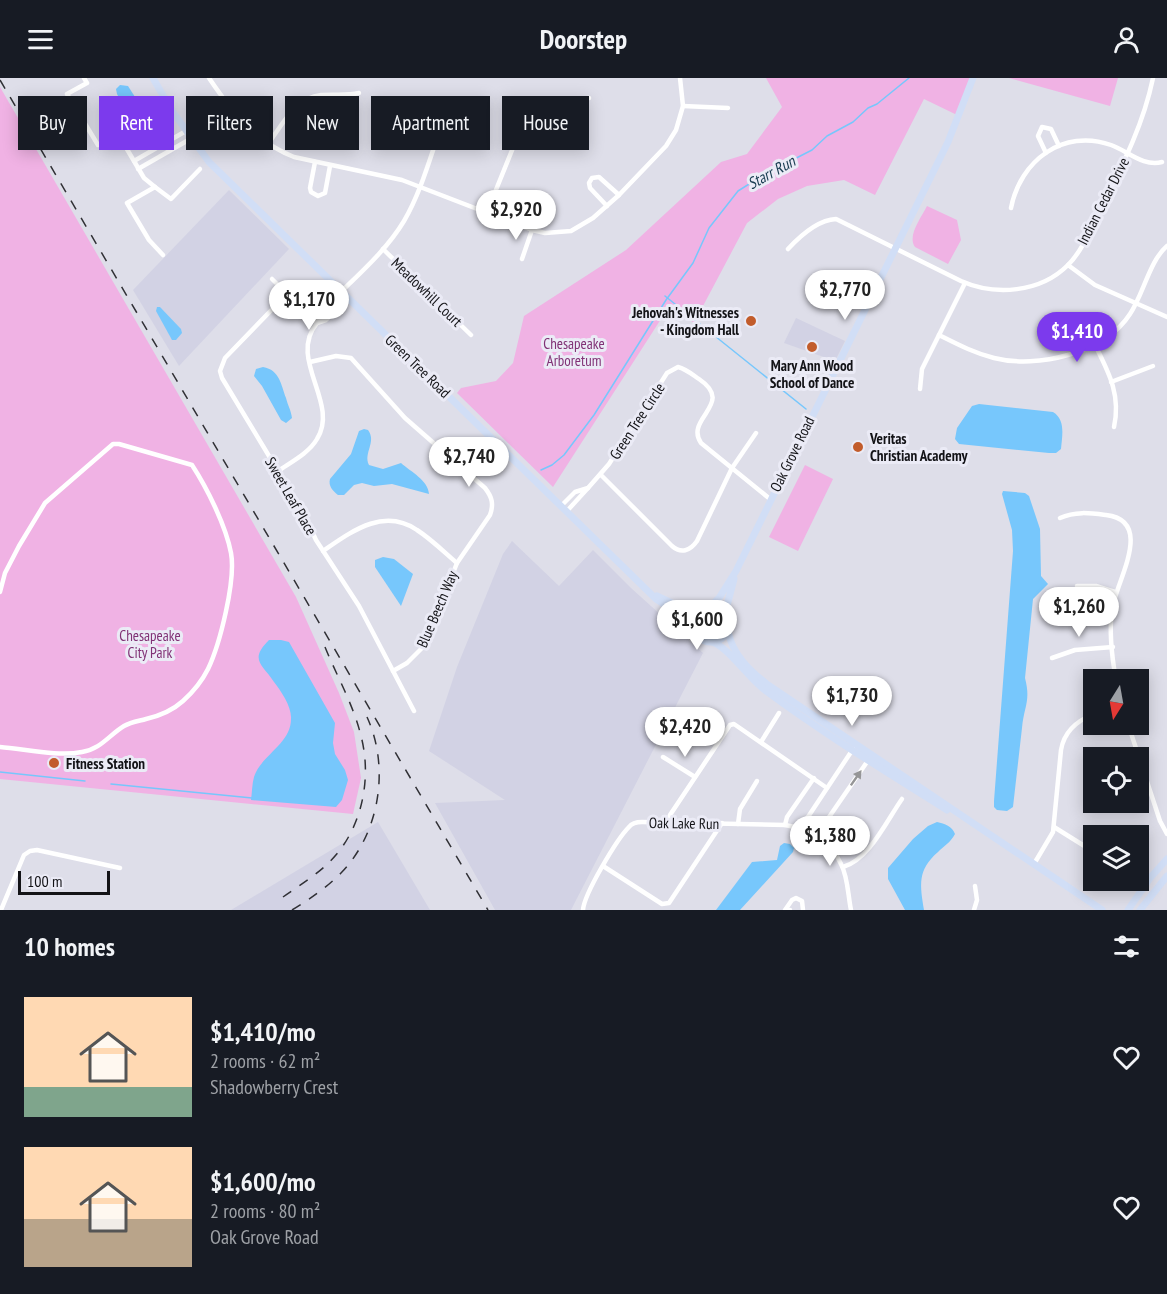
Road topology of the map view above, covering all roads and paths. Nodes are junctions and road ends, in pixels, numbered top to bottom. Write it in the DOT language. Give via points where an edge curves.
graph roads {
  1 [pos="84,78"];
  2 [pos="153,78"];
  3 [pos="209,78"];
  4 [pos="680,78"];
  5 [pos="973,78"];
  6 [pos="1153,78"];
  7 [pos="359,93"];
  8 [pos="223,96"];
  9 [pos="590,98"];
  10 [pos="683,106"];
  11 [pos="728,108"];
  12 [pos="186,131"];
  13 [pos="273,137"];
  14 [pos="186,141"];
  15 [pos="1059,146"];
  16 [pos="273,148"];
  17 [pos="200,150"];
  18 [pos="432,150"];
  19 [pos="1046,153"];
  20 [pos="1128,153"];
  21 [pos="134,161"];
  22 [pos="315,162"];
  23 [pos="1162,162"];
  24 [pos="330,166"];
  25 [pos="138,169"];
  26 [pos="200,169"];
  27 [pos="155,187"];
  28 [pos="419,187"];
  29 [pos="619,195"];
  30 [pos="607,206"];
  31 [pos="1011,208"];
  32 [pos="487,212"];
  33 [pos="532,230"];
  34 [pos="1167,246"];
  35 [pos="896,247"];
  36 [pos="383,249"];
  37 [pos="788,249"];
  38 [pos="163,255"];
  39 [pos="522,259"];
  40 [pos="1068,265"];
  41 [pos="272,279"];
  42 [pos="965,283"];
  43 [pos="341,291"];
  44 [pos="287,294"];
  45 [pos="348,298"];
  46 [pos="1137,304"];
  47 [pos="1167,317"];
  48 [pos="317,323"];
  49 [pos="939,334"];
  50 [pos="471,335"];
  51 [pos="1095,345"];
  52 [pos="310,363"];
  53 [pos="1153,366"];
  54 [pos="1111,382"];
  55 [pos="920,389"];
  56 [pos="1114,427"];
  57 [pos="756,433"];
  58 [pos="732,468"];
  59 [pos="278,471"];
  60 [pos="601,475"];
  61 [pos="770,499"];
  62 [pos="564,508"];
  63 [pos="1060,518"];
  64 [pos="323,551"];
  65 [pos="457,563"];
  66 [pos="736,571"];
  67 [pos="1077,586"];
  68 [pos="648,590"];
  69 [pos="0,592"];
  70 [pos="1115,592"];
  71 [pos="711,606"];
  72 [pos="699,610"];
  73 [pos="725,613"];
  74 [pos="692,626"];
  75 [pos="728,631"];
  76 [pos="712,642"];
  77 [pos="1113,647"];
  78 [pos="1052,658"];
  79 [pos="1115,669"];
  80 [pos="393,671"];
  81 [pos="414,711"];
  82 [pos="779,713"];
  83 [pos="1083,720"];
  84 [pos="761,742"];
  85 [pos="0,747"];
  86 [pos="854,747"];
  87 [pos="663,757"];
  88 [pos="870,757"];
  89 [pos="695,777"];
  90 [pos="814,778"];
  91 [pos="757,781"];
  92 [pos="1149,787"];
  93 [pos="827,788"];
  94 [pos="902,799"];
  95 [pos="668,822"];
  96 [pos="723,824"];
  97 [pos="738,824"];
  98 [pos="785,825"];
  99 [pos="1054,827"];
  100 [pos="800,829"];
  101 [pos="1167,834"];
  102 [pos="816,836"];
  103 [pos="1083,845"];
  104 [pos="1167,859"];
  105 [pos="1034,864"];
  106 [pos="603,866"];
  107 [pos="843,867"];
  108 [pos="120,868"];
  109 [pos="1167,876"];
  110 [pos="975,886"];
  111 [pos="1,910"];
  112 [pos="583,910"];
  113 [pos="788,910"];
  114 [pos="803,910"];
  115 [pos="851,910"];
  116 [pos="974,910"];
  117 [pos="1102,910"];
  118 [pos="1128,910"];
  119 [pos="1140,910"];
  1 -- 21 [label="street" via="87,83 67,94 98,145 118,134"];
  2 -- 12 [label="street, Green Tree Road"];
  3 -- 8 [label="street"];
  4 -- 10 [label="street"];
  5 -- 35 [label="street, Oak Grove Road" via="957,122"];
  6 -- 20 [label="street, Indian Cedar Drive" via="1140,128"];
  7 -- 13 [label="street" via="322,95 302,102"];
  9 -- 32 [label="street" via="564,103 528,124 519,134"];
  10 -- 11 [label="street"];
  10 -- 29 [label="street" via="666,146"];
  12 -- 21 [label="street"];
  14 -- 25 [label="street"];
  15 -- 19 [label="street"];
  15 -- 19 [label="street" via="1051,129 1042,127 1038,136"];
  15 -- 20 [label="street" via="1096,141"];
  16 -- 22 [label="street"];
  17 -- 43 [label="street, Green Tree Road"];
  18 -- 28 [label="street"];
  19 -- 31 [label="street" via="1024,173"];
  20 -- 23 [label="street" via="1145,162"];
  20 -- 40 [label="street, Indian Cedar Drive" via="1086,240"];
  21 -- 25 [label="street"];
  22 -- 24 [label="street"];
  22 -- 24 [label="street" via="310,188 318,196 325,193"];
  24 -- 28 [label="street" via="383,175"];
  25 -- 27 [label="street"];
  26 -- 27 [label="street" via="171,199"];
  27 -- 38 [label="street" via="127,203"];
  28 -- 32 [label="street"];
  28 -- 36 [label="street" via="404,220"];
  29 -- 30 [label="street"];
  29 -- 30 [label="street" via="599,177 592,178 590,188"];
  30 -- 33 [label="street" via="571,231"];
  32 -- 33 [label="street"];
  33 -- 39 [label="street"];
  34 -- 46 [label="street" via="1156,260"];
  35 -- 37 [label="street, Indian Cedar Drive" via="833,219 804,234"];
  35 -- 42 [label="street, Indian Cedar Drive"];
  35 -- 61 [label="street, Oak Grove Road"];
  36 -- 43 [label="street"];
  36 -- 50 [label="street, Meadowhill Court"];
  40 -- 42 [label="street, Indian Cedar Drive" via="1045,280 1017,289 983,289"];
  40 -- 46 [label="street" via="1095,285"];
  41 -- 44 [label="street"];
  42 -- 49 [label="street"];
  43 -- 45 [label="street, Green Tree Road"];
  43 -- 48 [label="street"];
  44 -- 48 [label="street"];
  44 -- 59 [label="street, Sweet Leaf Place" via="225,358 220,371"];
  45 -- 48 [label="street" via="326,320"];
  45 -- 62 [label="street, Green Tree Road"];
  46 -- 47 [label="street"];
  46 -- 51 [label="street" via="1115,332"];
  48 -- 52 [label="street" via="308,337"];
  49 -- 51 [label="street" via="980,355 1016,362 1053,358"];
  49 -- 55 [label="street" via="922,369"];
  51 -- 54 [label="street"];
  52 -- 59 [label="street" via="322,410 322,427 313,446"];
  52 -- 65 [label="street, Blue Beech Way" via="336,356 351,357 405,418 485,488 493,508"];
  53 -- 54 [label="street"];
  54 -- 56 [label="street" via="1117,403"];
  57 -- 58 [label="street, Green Tree Circle"];
  58 -- 60 [label="street, Green Tree Circle" via="697,541 685,551 672,546"];
  58 -- 60 [label="street, Green Tree Circle" via="697,434 712,401 712,392 707,384 678,367 667,373"];
  58 -- 61 [label="street, Green Tree Circle"];
  59 -- 64 [label="street, Sweet Leaf Place"];
  60 -- 62 [label="street, Green Tree Circle"];
  61 -- 66 [label="street, Oak Grove Road"];
  62 -- 68 [label="street, Green Tree Road"];
  63 -- 70 [label="street" via="1098,514 1125,524 1132,543"];
  64 -- 65 [label="street" via="364,525 392,521 416,529"];
  64 -- 80 [label="street, Sweet Leaf Place" via="359,606"];
  65 -- 80 [label="street, Blue Beech Way" via="424,646"];
  66 -- 71 [label="street, Oak Grove Road"];
  66 -- 73 [label="street, Oak Grove Road"];
  67 -- 70 [label="street"];
  68 -- 72 [label="street, Green Tree Road" via="684,609"];
  68 -- 74 [label="street, Green Tree Road"];
  69 -- 85 [label="street" via="5,573 45,503 107,448 119,444 192,465 231,551 229,592 214,653 207,671 184,700 163,713 124,726 94,749 70,753"];
  70 -- 77 [label="street" via="1111,614"];
  71 -- 72 [label="street"];
  71 -- 73 [label="street"];
  72 -- 74 [label="street"];
  73 -- 75 [label="street"];
  74 -- 76 [label="street" via="698,637"];
  75 -- 76 [label="street" via="722,639"];
  75 -- 86 [label="street" via="732,647 755,674"];
  76 -- 86 [label="street" via="723,647 766,692"];
  77 -- 78 [label="street" via="1075,650"];
  77 -- 79 [label="street"];
  80 -- 81 [label="street, Sweet Leaf Place"];
  82 -- 84 [label="street"];
  83 -- 99 [label="street" via="1074,725 1062,744"];
  84 -- 89 [label="street" via="732,724"];
  84 -- 90 [label="street"];
  86 -- 88 [label="street"];
  86 -- 93 [label="street"];
  87 -- 89 [label="street"];
  102 -- 88 [label="street, one-way"];
  88 -- 105 [label="street"];
  89 -- 95 [label="street"];
  90 -- 93 [label="street"];
  90 -- 98 [label="street"];
  91 -- 97 [label="street" via="740,809"];
  92 -- 101 [label="street"];
  93 -- 100 [label="street"];
  94 -- 107 [label="street" via="865,853 854,864"];
  95 -- 96 [label="street, Oak Lake Run"];
  95 -- 106 [label="street, Oak Lake Run" via="631,825"];
  96 -- 97 [label="street, Oak Lake Run"];
  96 -- 106 [label="street" via="666,905"];
  97 -- 98 [label="street, Oak Lake Run"];
  98 -- 100 [label="street, Oak Lake Run"];
  99 -- 103 [label="street"];
  99 -- 105 [label="street"];
  100 -- 102 [label="street, Oak Lake Run"];
  102 -- 107 [label="street"];
  104 -- 118 [label="street"];
  105 -- 117 [label="street"];
  106 -- 112 [label="street, Oak Lake Run"];
  107 -- 115 [label="street"];
  108 -- 111 [label="street" via="30,851 24,855"];
  109 -- 119 [label="street"];
  110 -- 116 [label="street"];
  113 -- 114 [label="street" via="796,898 802,901"];
}
